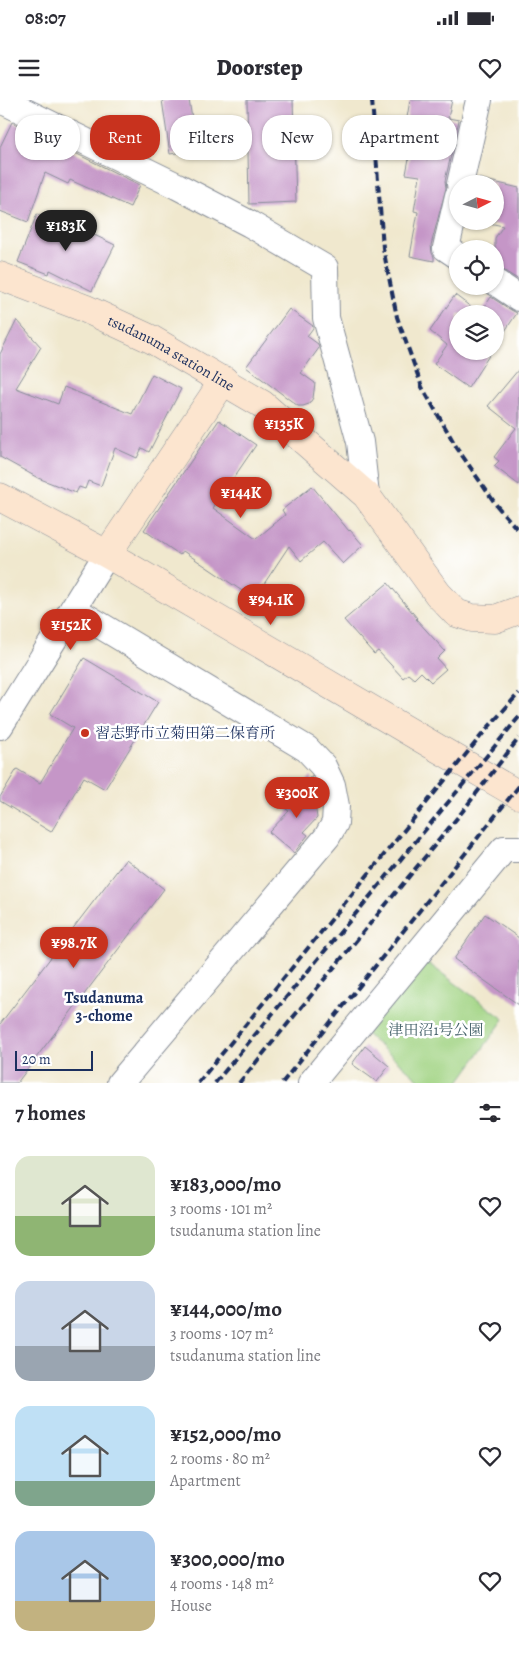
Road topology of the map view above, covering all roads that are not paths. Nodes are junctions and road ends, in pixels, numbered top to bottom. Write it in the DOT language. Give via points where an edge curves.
graph roads {
  1 [pos="1,100"];
  2 [pos="479,100"];
  3 [pos="462,175"];
  4 [pos="450,230"];
  5 [pos="449,250"];
  6 [pos="0,276"];
  7 [pos="504,288"];
  8 [pos="519,298"];
  9 [pos="224,380"];
  10 [pos="366,495"];
  11 [pos="0,497"];
  12 [pos="107,554"];
  13 [pos="73,609"];
  14 [pos="519,610"];
  15 [pos="0,726"];
  16 [pos="519,795"];
  17 [pos="519,849"];
  18 [pos="120,1083"];
  19 [pos="311,1083"];
  1 -- 10 [label="street" via="177,186 325,268 326,318 360,442"];
  2 -- 3 [label="street"];
  4 -- 5 [label="street" via="446,248"];
  6 -- 9 [label="street, tsudanuma station line" via="151,338"];
  7 -- 8 [label="street"];
  9 -- 10 [label="street, tsudanuma station line" via="262,404"];
  9 -- 12 [label="street"];
  10 -- 14 [label="street, tsudanuma station line" via="438,594 456,613 472,618 495,619"];
  11 -- 12 [label="street"];
  12 -- 13 [label="street"];
  12 -- 16 [label="street"];
  13 -- 15 [label="street"];
  13 -- 18 [label="street" via="307,749 323,766 332,785 336,806 335,823 327,836"];
  17 -- 19 [label="street" via="504,850"];
}
